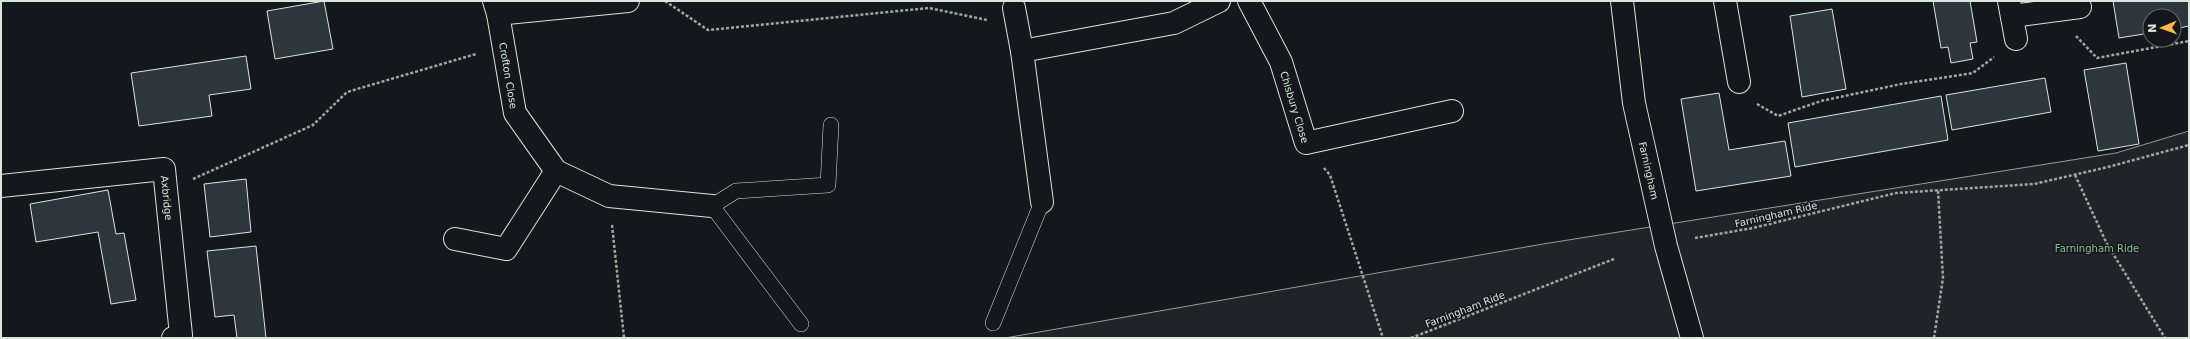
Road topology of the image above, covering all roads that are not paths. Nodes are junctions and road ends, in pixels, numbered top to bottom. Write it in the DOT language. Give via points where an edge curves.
graph roads {
  1 [pos="628,1"];
  2 [pos="1220,1"];
  3 [pos="1250,1"];
  4 [pos="1622,1"];
  5 [pos="1725,1"];
  6 [pos="2080,7"];
  7 [pos="496,8"];
  8 [pos="2010,9"];
  9 [pos="1016,18"];
  10 [pos="2016,39"];
  11 [pos="1022,51"];
  12 [pos="1739,82"];
  13 [pos="1452,111"];
  14 [pos="831,125"];
  15 [pos="556,171"];
  16 [pos="1,186"];
  17 [pos="1042,202"];
  18 [pos="712,206"];
  19 [pos="455,239"];
  20 [pos="993,323"];
  21 [pos="801,324"];
  22 [pos="174,338"];
  23 [pos="1692,338"];
  1 -- 7 [label="street"];
  2 -- 11 [label="street" via="1174,23"];
  3 -- 13 [label="street, Chisbury Close" via="1281,62 1306,143"];
  4 -- 23 [label="street, Farningham" via="1635,110 1666,246"];
  5 -- 12 [label="street"];
  6 -- 8 [label="street" via="2056,11"];
  7 -- 15 [label="street, Crofton Close" via="515,113"];
  8 -- 10 [label="street"];
  9 -- 11 [label="street"];
  11 -- 17 [label="street"];
  14 -- 18 [label="lane" via="828,185 736,191"];
  15 -- 18 [label="street, Crofton Close" via="609,196"];
  15 -- 19 [label="street" via="506,249"];
  16 -- 22 [label="street, Axbridge" via="164,169 181,335"];
  17 -- 20 [label="lane"];
  18 -- 21 [label="lane"];
}
